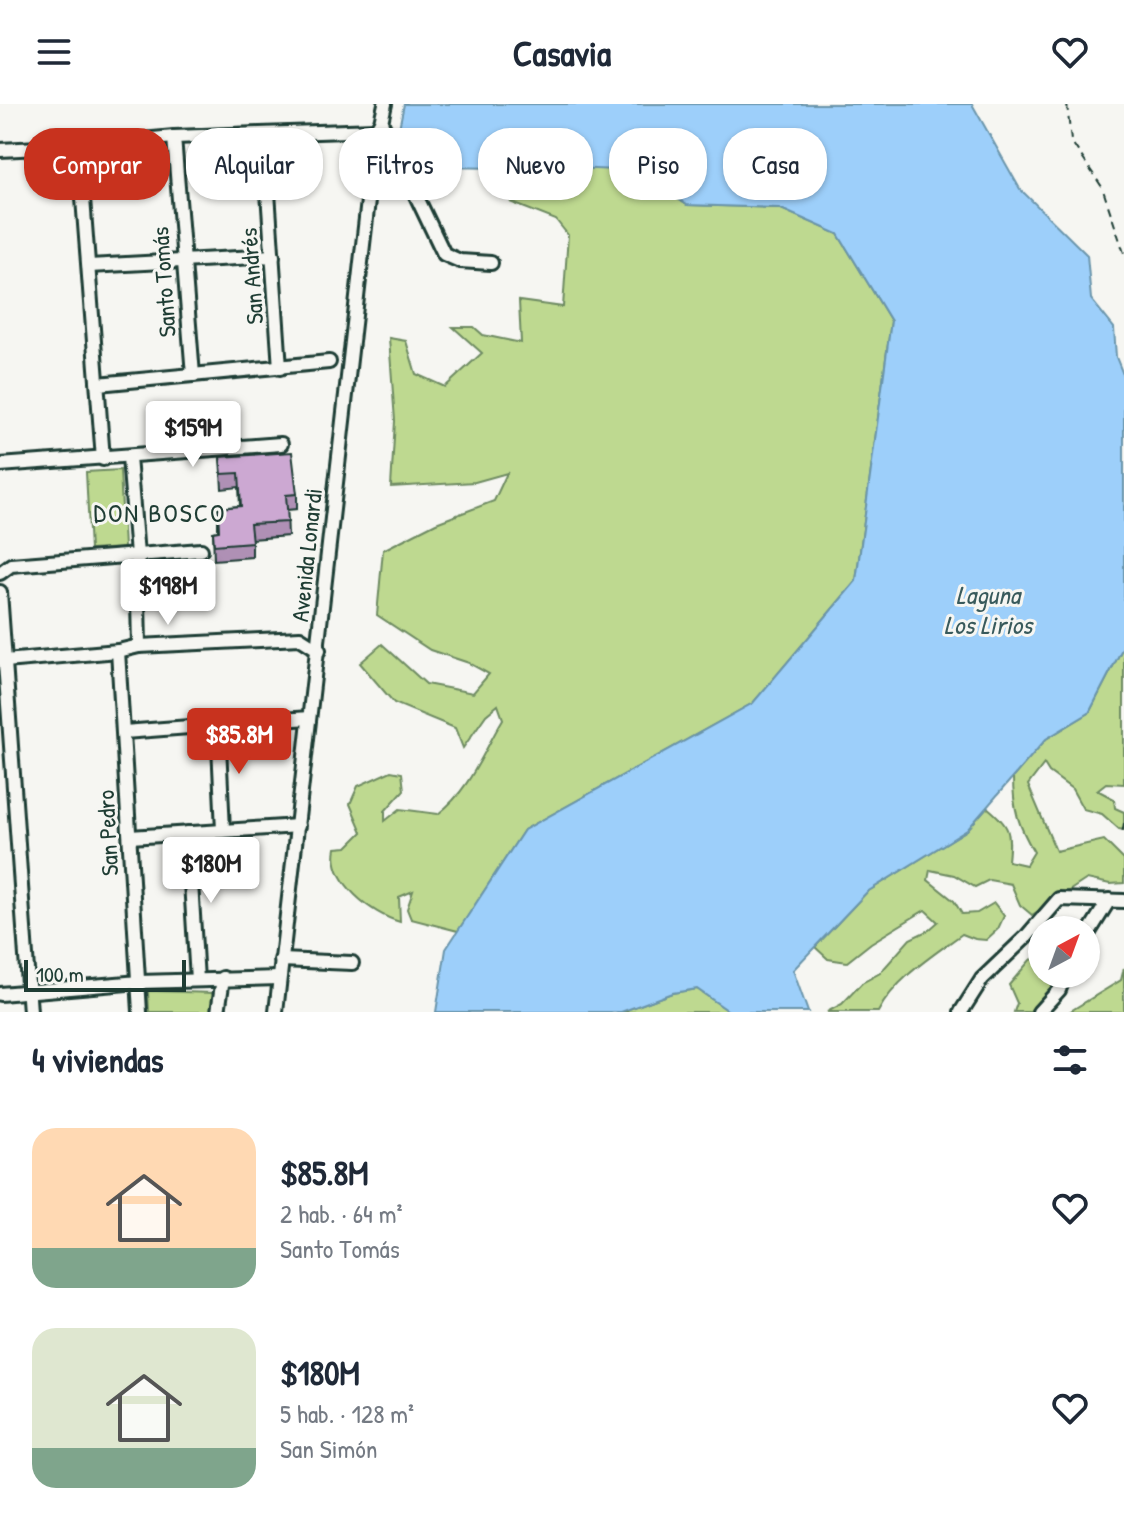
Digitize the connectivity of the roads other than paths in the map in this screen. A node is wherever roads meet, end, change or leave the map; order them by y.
1 (385, 104) edge
2 (379, 126) junction
3 (323, 130) edge
4 (170, 137) edge
5 (174, 137) junction
6 (186, 137) edge
7 (24, 149) edge
8 (0, 150) edge
9 (84, 200) edge
10 (269, 200) edge
11 (273, 256) junction
12 (185, 260) junction
13 (491, 263) dead end
14 (89, 266) junction
15 (329, 362) dead end
16 (280, 368) junction
17 (193, 375) junction
18 (98, 384) junction
19 (281, 444) dead end
20 (129, 457) junction
21 (103, 459) junction
22 (0, 465) edge
23 (201, 550) dead end
24 (137, 555) junction
25 (0, 573) edge
26 (0, 592) edge
27 (139, 646) junction
28 (319, 650) junction
29 (118, 651) junction
30 (3, 660) edge
31 (309, 718) junction
32 (5, 722) edge
33 (218, 724) junction
34 (124, 732) junction
35 (15, 796) junction
36 (0, 797) edge
37 (298, 826) junction
38 (223, 830) junction
39 (188, 833) junction
40 (130, 837) junction
41 (1109, 900) junction
42 (1124, 901) edge
43 (1099, 916) edge
44 (281, 960) junction
45 (352, 963) dead end
46 (223, 978) junction
47 (279, 978) junction
48 (197, 980) junction
49 (139, 982) junction
50 (1060, 988) edge
51 (28, 992) junction
52 (0, 994) edge
53 (30, 1012) edge
54 (140, 1012) edge
55 (218, 1012) edge
56 (276, 1012) edge
57 (961, 1012) edge
58 (1039, 1012) edge

1 - 2 street, Avenida Lonardi
2 - 3 street
2 - 13 street
2 - 28 street, Avenida Lonardi
4 - 5 street
5 - 6 street
5 - 12 street, Santo Tomás
7 - 8 street
9 - 14 street
10 - 11 street, San Andrés
11 - 12 street
11 - 16 street, San Andrés
12 - 14 street
12 - 17 street, Santo Tomás
14 - 18 street
15 - 16 street
16 - 17 street
17 - 18 street
18 - 21 street
19 - 20 street
20 - 21 street
20 - 24 street
21 - 22 street
23 - 24 street
24 - 25 street
24 - 27 street
26 - 30 street
27 - 28 street
27 - 29 street
28 - 31 street, Avenida Lonardi
29 - 30 street
29 - 34 street, San Pedro
30 - 32 street
31 - 33 street
31 - 37 street, Avenida Lonardi
32 - 35 street
33 - 34 street
33 - 38 street
34 - 40 street, San Pedro
35 - 36 street
35 - 51 street
37 - 38 street
37 - 44 street, Avenida Lonardi
38 - 39 street
39 - 40 street
39 - 48 street
40 - 49 street, San Pedro
41 - 42 street
41 - 43 street
41 - 57 street
44 - 45 street
44 - 47 street, Avenida Lonardi
46 - 47 street
46 - 48 street
46 - 55 street
47 - 56 street, Avenida Lonardi
48 - 49 street
49 - 51 street
49 - 54 street, San Pedro
50 - 58 street
51 - 52 street
51 - 53 street

